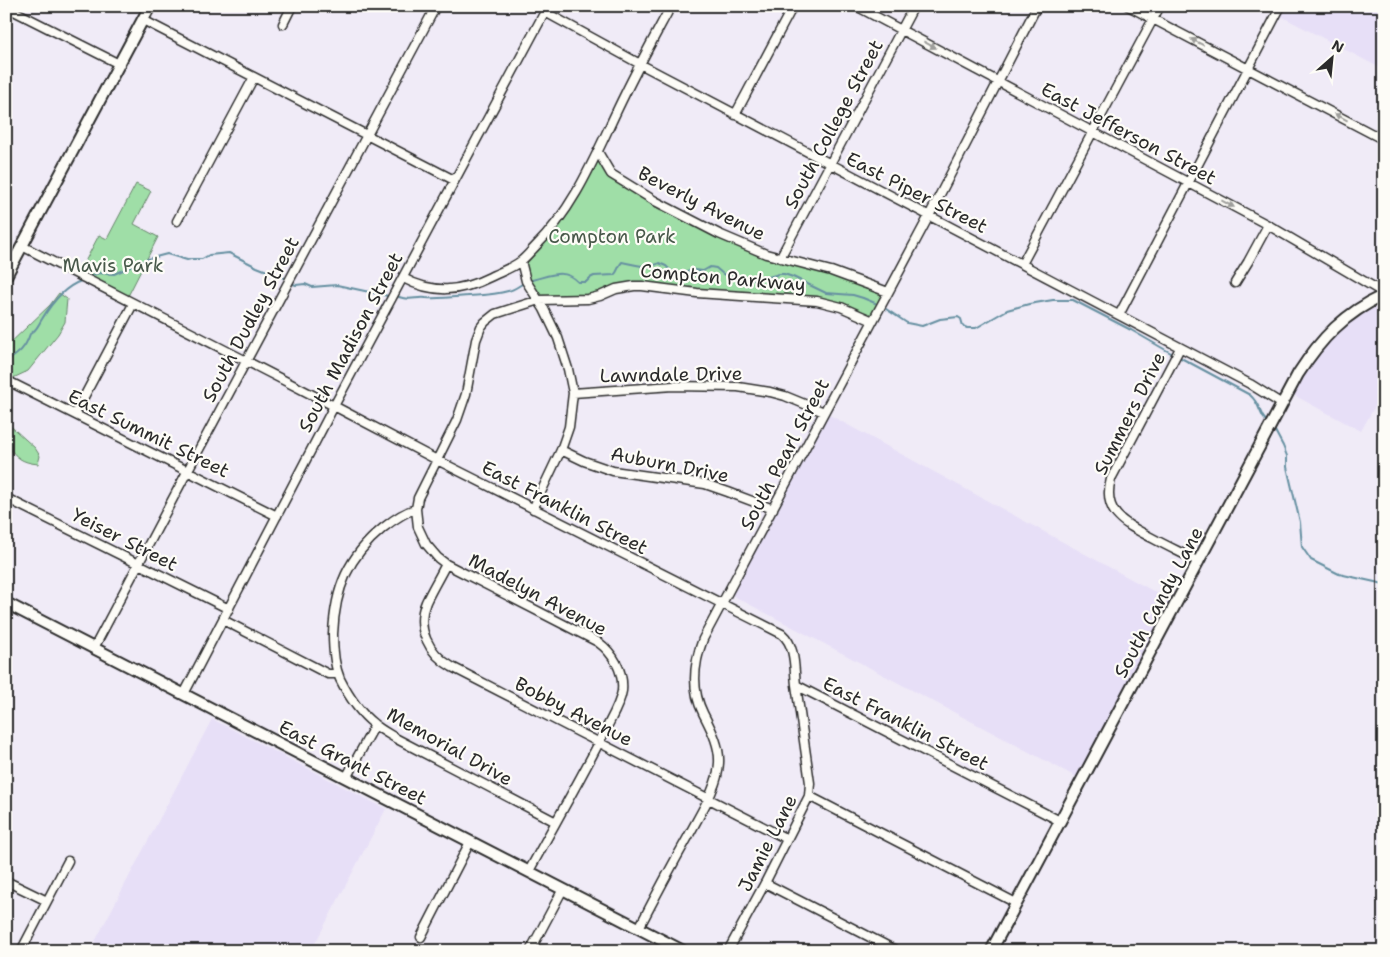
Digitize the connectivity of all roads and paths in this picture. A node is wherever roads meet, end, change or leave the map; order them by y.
1 (150, 6) edge
2 (292, 6) edge
3 (436, 6) edge
4 (671, 6) edge
5 (793, 6) edge
6 (856, 6) edge
7 (914, 6) edge
8 (1037, 6) edge
9 (1128, 6) edge
10 (1160, 6) edge
11 (1281, 6) edge
12 (6, 7) edge
13 (544, 8) edge
14 (1153, 19) junction
15 (143, 20) junction
16 (283, 24) dead end
17 (901, 30) junction
18 (119, 64) junction
19 (640, 64) junction
20 (1249, 69) junction
21 (254, 77) junction
22 (998, 82) junction
23 (735, 115) junction
24 (1092, 133) junction
25 (367, 135) junction
26 (1384, 140) edge
27 (598, 152) junction
28 (830, 165) junction
29 (454, 180) junction
30 (1189, 184) junction
31 (929, 216) junction
32 (177, 222) dead end
33 (1268, 225) junction
34 (22, 246) junction
35 (780, 258) junction
36 (521, 261) junction
37 (1022, 264) junction
38 (6, 276) edge
39 (403, 278) junction
40 (1235, 283) dead end
41 (888, 292) junction
42 (1384, 294) edge
43 (539, 300) junction
44 (133, 304) junction
45 (1119, 315) junction
46 (873, 321) junction
47 (1180, 348) junction
48 (246, 361) junction
49 (6, 380) edge
50 (573, 393) junction
51 (1282, 404) junction
52 (334, 406) junction
53 (824, 412) junction
54 (75, 414) junction
55 (561, 450) junction
56 (437, 460) junction
57 (188, 470) junction
58 (6, 498) edge
59 (416, 509) junction
60 (533, 509) junction
61 (773, 509) junction
62 (277, 516) junction
63 (1199, 562) junction
64 (138, 564) junction
65 (446, 564) junction
66 (6, 603) edge
67 (722, 605) junction
68 (229, 609) junction
69 (223, 620) junction
70 (94, 648) junction
71 (338, 674) junction
72 (796, 685) junction
73 (184, 694) junction
74 (375, 725) junction
75 (599, 742) junction
76 (346, 778) junction
77 (809, 796) junction
78 (708, 798) junction
79 (1060, 821) junction
80 (556, 822) junction
81 (787, 839) junction
82 (470, 842) junction
83 (68, 861) dead end
84 (529, 871) junction
85 (6, 881) edge
86 (765, 883) junction
87 (563, 889) junction
88 (47, 902) junction
89 (1016, 903) junction
90 (639, 928) junction
91 (421, 937) dead end
92 (21, 951) edge
93 (530, 951) edge
94 (684, 951) edge
95 (728, 951) edge
96 (897, 951) edge
97 (991, 951) edge

1 - 15 main road
2 - 16 street
3 - 25 street, South Dudley Street
4 - 19 street
5 - 23 street
6 - 17 street, East Jefferson Street
7 - 17 street, South College Street
8 - 22 street, South Pearl Street
9 - 14 street
10 - 14 street
11 - 20 street
12 - 18 street
13 - 19 street, East Piper Street
13 - 29 street, South Madison Street
20 -> 14 street
14 - 24 street
15 - 18 main road
15 - 21 street
17 -> 22 street, East Jefferson Street
17 - 28 street, South College Street
18 - 34 main road
19 - 23 street, East Piper Street
19 - 27 street
26 -> 20 street
20 - 30 street
21 - 25 street
21 - 32 street
22 - 24 street, East Jefferson Street
22 - 31 street, South Pearl Street
23 - 28 street, East Piper Street
24 - 30 street, East Jefferson Street
24 - 37 street
25 - 29 street
25 - 48 street, South Dudley Street
27 - 35 street, Beverly Avenue
27 - 36 street
28 - 31 street, East Piper Street
28 - 35 street, South College Street
29 - 39 street, South Madison Street
30 -> 33 street, East Jefferson Street
30 - 45 street
31 - 37 street, East Piper Street
31 - 41 street, South Pearl Street
33 - 40 street
33 - 42 street, East Jefferson Street
34 - 38 main road
34 - 44 street, East Franklin Street
35 - 41 street, Beverly Avenue
36 - 39 street
36 - 43 street
37 - 45 street, East Piper Street
39 - 52 street, South Madison Street
41 - 46 street, South Pearl Street
42 - 51 main road, South Candy Lane
43 - 46 street, Compton Parkway
43 - 50 street
43 - 56 street
44 - 48 street, East Franklin Street
44 - 54 street
45 - 47 street, East Piper Street
46 - 53 street, South Pearl Street
47 - 51 street, East Piper Street
47 - 63 street, Summers Drive
48 - 52 street, East Franklin Street
48 - 57 street, South Dudley Street
49 - 54 street, East Summit Street
50 - 53 street, Lawndale Drive
50 - 55 street
51 - 63 main road, South Candy Lane
52 - 56 street, East Franklin Street
52 - 62 street, South Madison Street
53 - 61 street, South Pearl Street
54 - 57 street, East Summit Street
55 - 60 street
55 - 61 street, Auburn Drive
56 - 59 street
56 - 60 street, East Franklin Street
57 - 62 street, East Summit Street
57 - 64 street, South Dudley Street
58 - 64 street, Yeiser Street
59 - 65 street, Madelyn Avenue
59 - 71 street, Memorial Drive
60 - 67 street, East Franklin Street
61 - 67 street, South Pearl Street
62 - 68 street, South Madison Street
63 - 79 main road, South Candy Lane
64 - 68 street, Yeiser Street
64 - 70 street, South Dudley Street
65 - 75 street, Madelyn Avenue
65 - 75 street, Bobby Avenue
66 - 70 main road, East Grant Street
67 - 72 street, East Franklin Street
67 - 78 street, South Pearl Street
68 - 69 street, South Madison Street
69 - 71 street
69 - 73 street, South Madison Street
70 - 73 main road, East Grant Street
71 - 74 street, Memorial Drive
72 - 77 street, Jamie Lane
72 - 79 street, East Franklin Street
73 - 76 main road, East Grant Street
74 - 76 street
74 - 80 street, Memorial Drive
75 - 78 street, Bobby Avenue
75 - 80 street, Madelyn Avenue
76 - 82 main road, East Grant Street
77 - 81 street, Jamie Lane
77 - 89 street
78 - 81 street, Bobby Avenue
78 - 90 street, South Pearl Street
79 - 89 main road, South Candy Lane
80 - 84 street, Madelyn Avenue
81 - 86 street, Jamie Lane
82 - 84 main road, East Grant Street
82 - 91 street
83 - 88 street
84 - 87 main road, East Grant Street
85 - 88 street
86 - 95 street, Jamie Lane
86 - 96 street
87 - 90 main road, East Grant Street
87 - 93 street
88 - 92 street
89 - 97 main road, South Candy Lane
90 - 94 main road, East Grant Street

